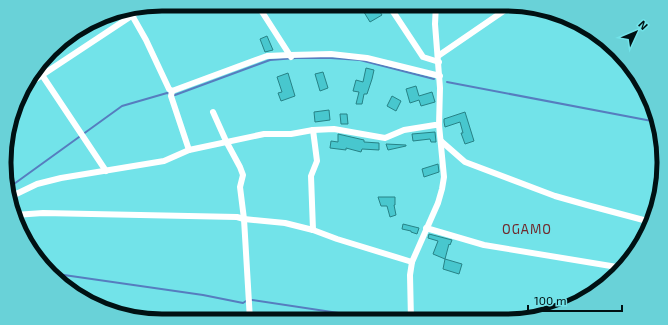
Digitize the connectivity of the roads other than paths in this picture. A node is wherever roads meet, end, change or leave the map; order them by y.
1 (261, 11) edge
2 (393, 11) edge
3 (436, 11) edge
4 (504, 11) edge
5 (132, 14) edge
6 (126, 15) edge
7 (290, 56) junction
8 (438, 59) junction
9 (42, 75) junction
10 (440, 76) junction
11 (37, 79) edge
12 (172, 93) junction
13 (213, 112) dead end
14 (439, 125) junction
15 (314, 130) junction
16 (226, 141) junction
17 (441, 141) junction
18 (189, 150) junction
19 (106, 171) junction
20 (15, 196) edge
21 (21, 215) edge
22 (244, 219) junction
23 (645, 221) edge
24 (426, 228) junction
25 (314, 230) junction
26 (412, 262) junction
27 (615, 267) edge
28 (250, 314) edge
29 (411, 314) edge

1 - 7 street
2 - 8 street
3 - 8 street
4 - 8 street
5 - 12 street
6 - 9 street
7 - 10 street
7 - 12 street
8 - 10 street
9 - 11 street
9 - 19 street
10 - 14 street
12 - 18 street
13 - 16 street
14 - 15 street
14 - 17 street
15 - 16 street
15 - 25 street
16 - 18 street
16 - 22 street
17 - 23 street
17 - 24 street
18 - 19 street
19 - 20 street
21 - 22 street
22 - 25 street
22 - 28 street
24 - 26 street
24 - 27 street
25 - 26 street
26 - 29 street

